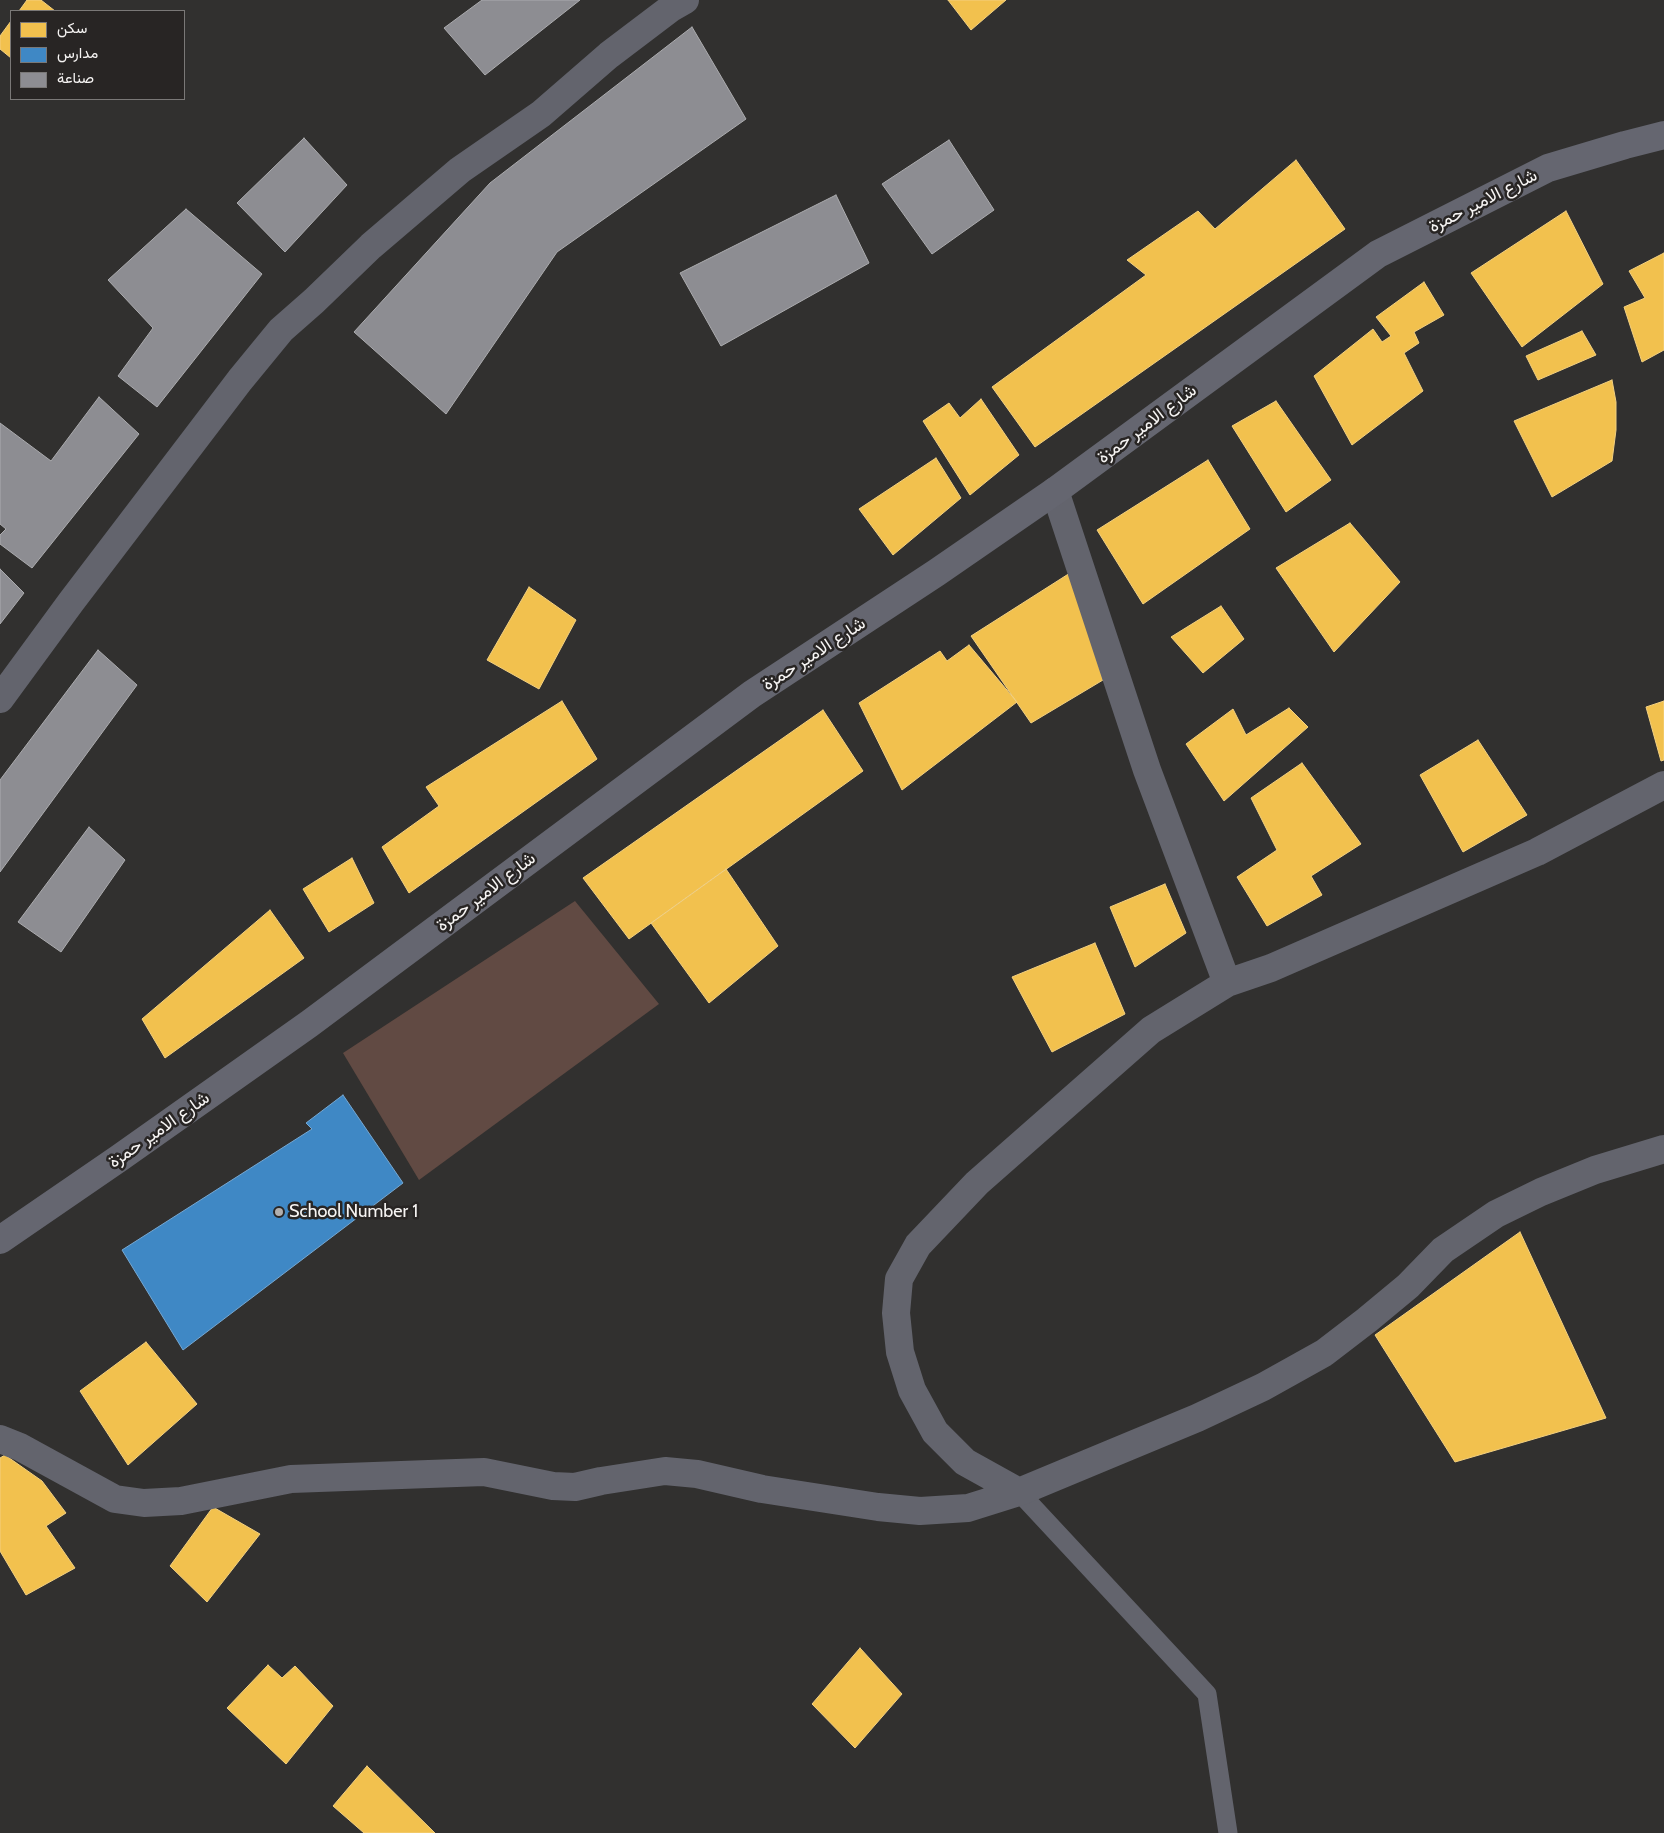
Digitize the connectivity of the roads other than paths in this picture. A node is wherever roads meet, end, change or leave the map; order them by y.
1 (685, 0) edge
2 (1664, 135) edge
3 (1055, 491) junction
4 (0, 699) edge
5 (1664, 785) edge
6 (1227, 983) junction
7 (1664, 1149) edge
8 (0, 1240) edge
9 (0, 1439) edge
10 (1019, 1492) junction
11 (1228, 1833) edge

1 - 4 street
2 - 3 main road, شارع الامير حمزة
3 - 6 street
3 - 8 main road, شارع الامير حمزة
5 - 6 street
6 - 10 street
7 - 10 street
9 - 10 street
10 - 11 lane

